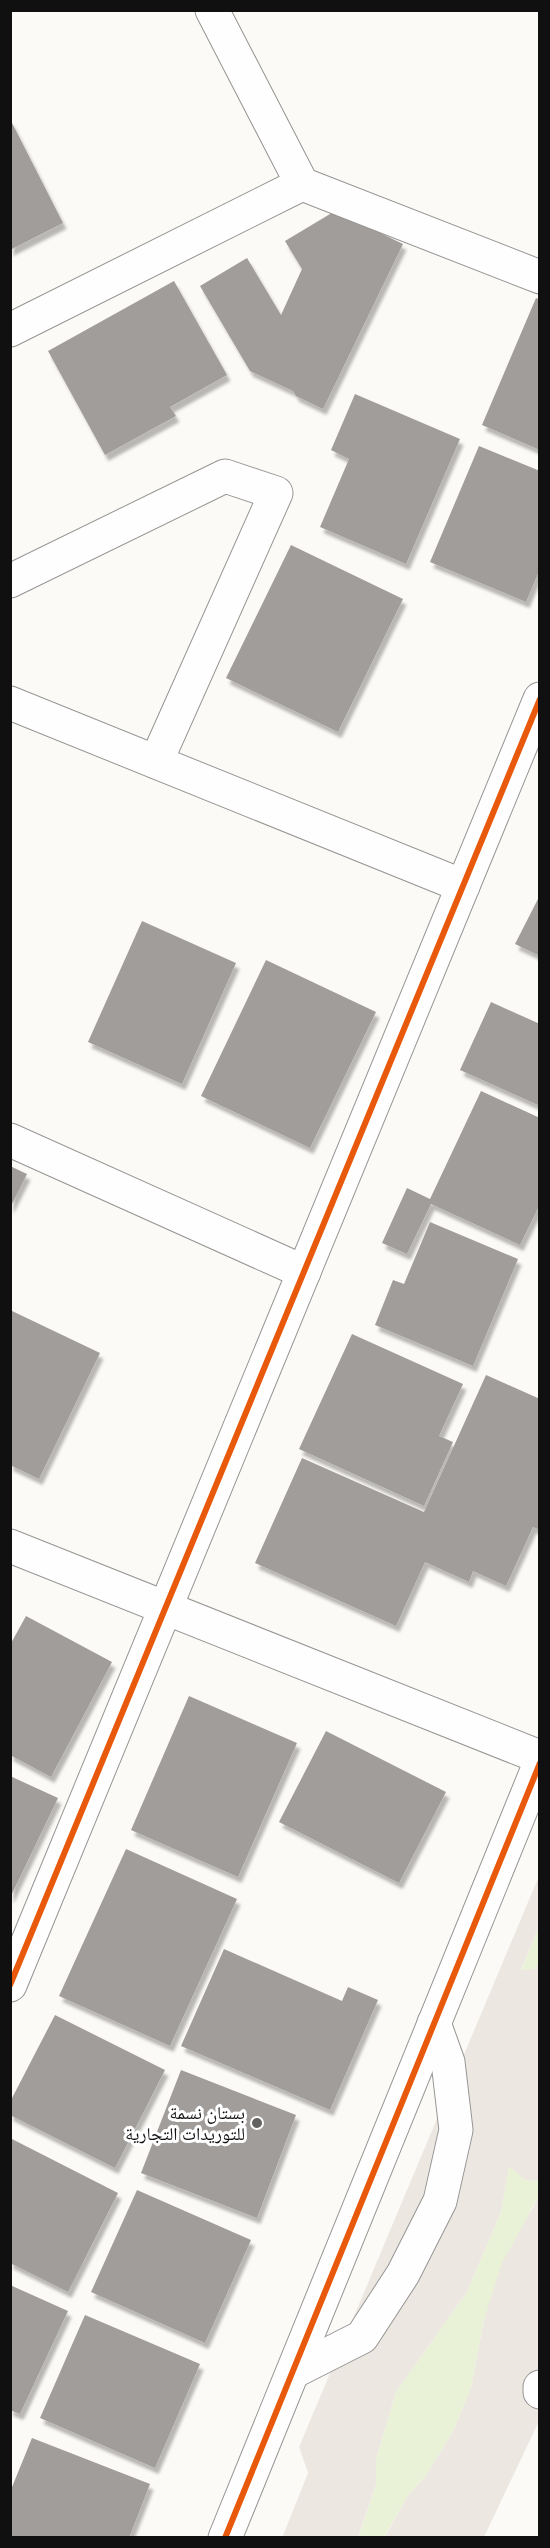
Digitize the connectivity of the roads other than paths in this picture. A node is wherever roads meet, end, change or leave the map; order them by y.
1 (212, 10) edge
2 (302, 184) junction
3 (540, 277) edge
4 (10, 330) edge
5 (10, 581) edge
6 (540, 699) edge
7 (10, 704) edge
8 (156, 762) junction
9 (463, 886) junction
10 (10, 1140) edge
11 (304, 1272) junction
12 (10, 1546) edge
13 (166, 1608) junction
14 (540, 1757) edge
15 (540, 1763) edge
16 (10, 1985) edge
17 (434, 2023) junction
18 (292, 2372) junction
19 (540, 2387) edge
20 (540, 2392) edge
21 (225, 2538) edge

1 - 2 street
2 - 3 street
2 - 4 street
5 - 8 street
6 - 9 street
7 - 8 street
8 - 9 street
9 - 11 street
10 - 11 street
11 - 13 street
12 - 13 street
13 - 14 street
13 - 16 street
15 - 17 street
17 - 18 street
17 - 18 street
18 - 21 street
19 - 20 street

